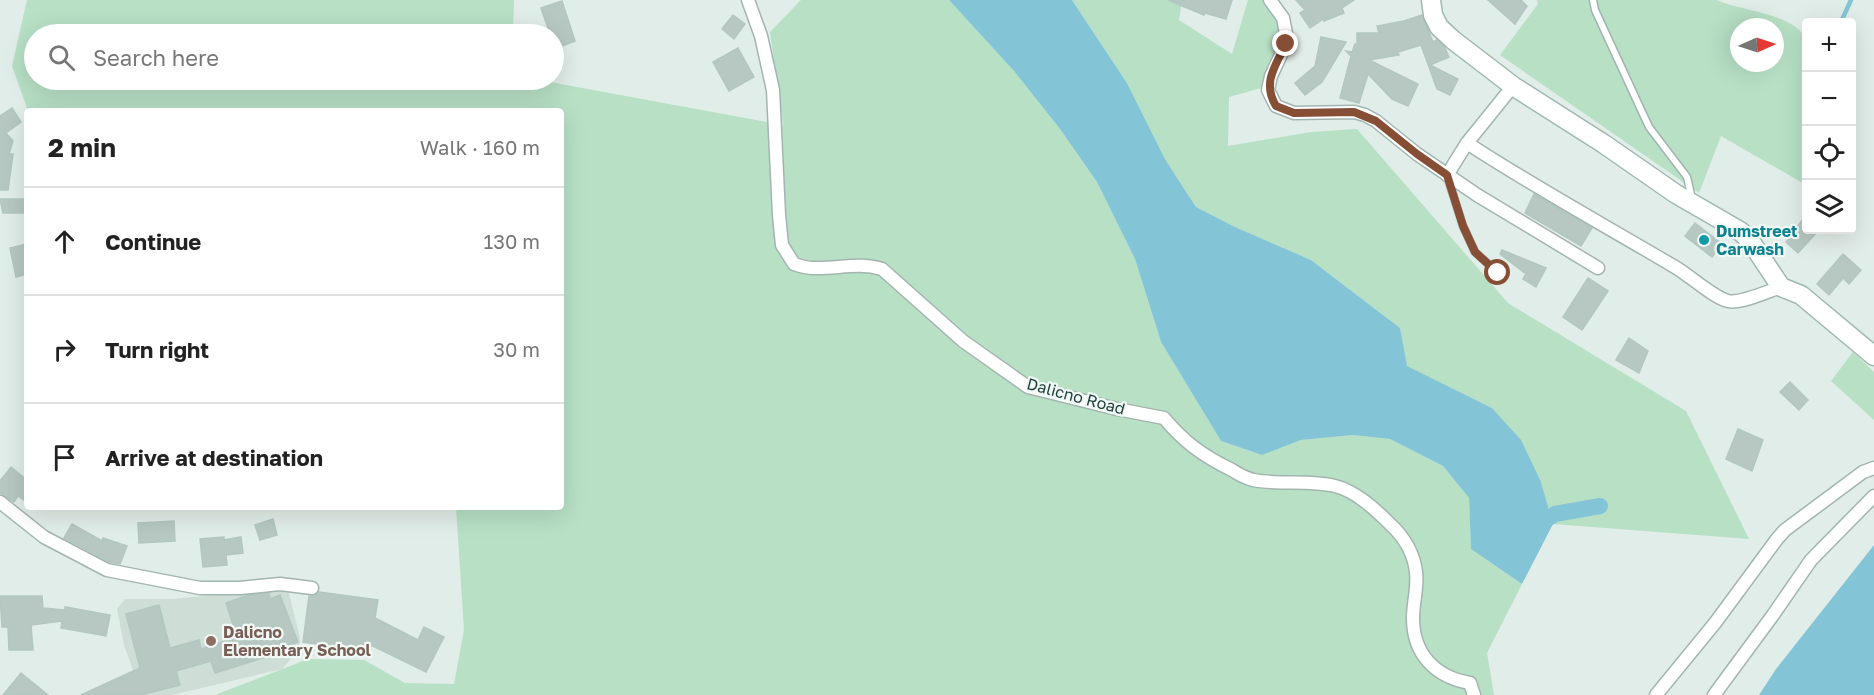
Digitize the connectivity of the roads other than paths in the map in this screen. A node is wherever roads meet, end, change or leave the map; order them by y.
1 (748, 0) edge
2 (1270, 0) edge
3 (1431, 0) edge
4 (1593, 0) edge
5 (1513, 86) junction
6 (1467, 143) junction
7 (1447, 175) junction
8 (1693, 204) junction
9 (1598, 268) dead end
10 (1498, 273) dead end
11 (1781, 287) junction
12 (1874, 357) edge
13 (1874, 468) edge
14 (1874, 496) edge
15 (0, 502) edge
16 (312, 588) dead end
17 (1474, 695) edge
18 (1656, 695) edge
19 (1714, 695) edge

1 - 17 street, Dalicno Road
2 - 7 street
3 - 5 main road
4 - 8 lane
5 - 6 street
5 - 8 main road
6 - 7 street
6 - 11 street
7 - 9 street
7 - 10 lane
8 - 11 main road
11 - 12 main road
13 - 18 street
14 - 19 street
15 - 16 street

